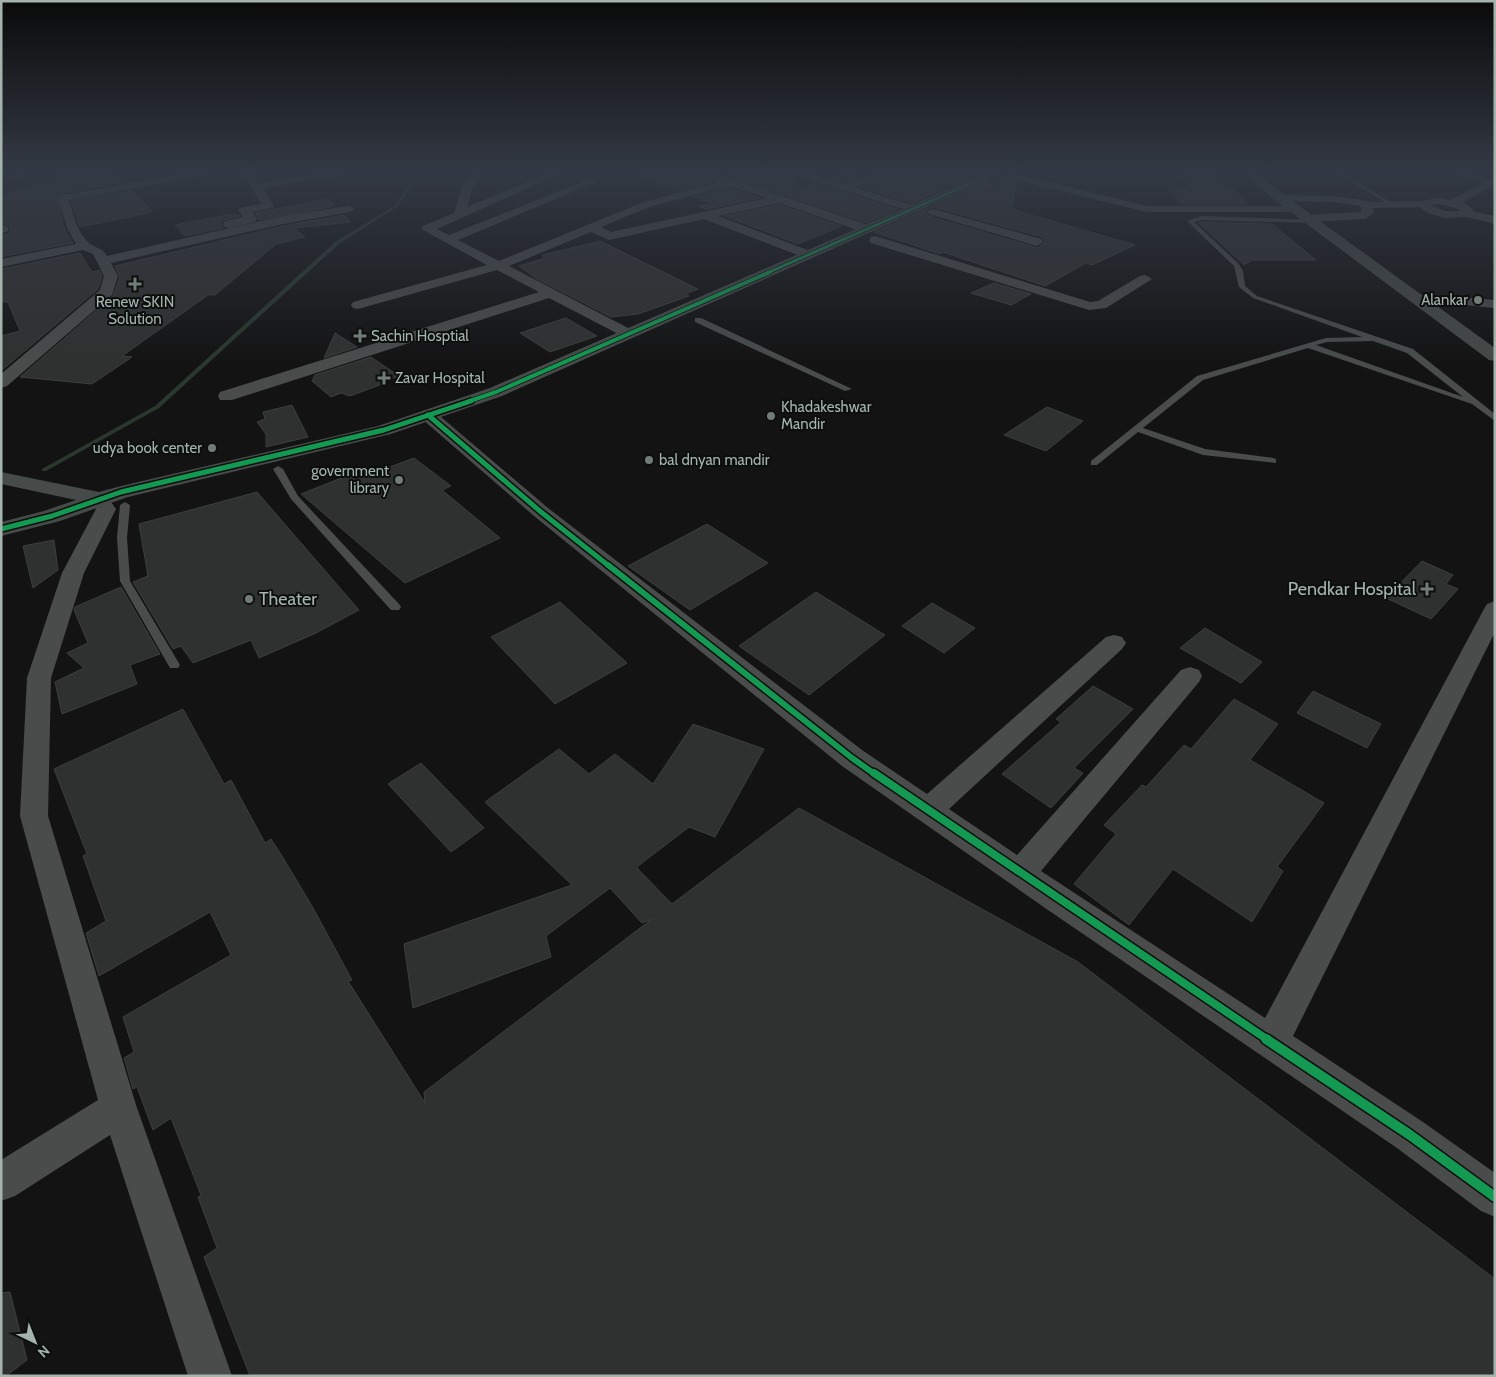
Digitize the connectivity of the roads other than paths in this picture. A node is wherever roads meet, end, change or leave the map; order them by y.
1 (72, 235) edge
2 (176, 235) edge
3 (196, 235) edge
4 (439, 235) edge
5 (460, 235) edge
6 (571, 235) edge
7 (758, 235) edge
8 (868, 235) edge
9 (869, 235) edge
10 (876, 235) edge
11 (1014, 235) edge
12 (1204, 235) edge
13 (1332, 235) edge
14 (448, 240) junction
15 (1037, 242) dead end
16 (94, 253) junction
17 (808, 255) junction
18 (1, 263) edge
19 (498, 266) junction
20 (1145, 279) dead end
21 (551, 293) junction
22 (1445, 297) joint
23 (1495, 304) edge
24 (358, 305) dead end
25 (1472, 316) dead end
26 (698, 320) junction
27 (1321, 320) junction
28 (629, 334) junction
29 (1380, 339) junction
30 (1326, 340) junction
31 (1308, 345) junction
32 (1495, 356) edge
33 (1, 383) edge
34 (848, 389) dead end
35 (226, 396) dead end
36 (1479, 406) junction
37 (1495, 418) edge
38 (435, 421) junction
39 (1136, 428) junction
40 (1274, 461) dead end
41 (1094, 463) dead end
42 (278, 469) junction
43 (1, 478) edge
44 (110, 505) junction
45 (1, 529) edge
46 (395, 607) dead end
47 (1494, 614) edge
48 (1114, 643) dead end
49 (174, 665) dead end
50 (1190, 676) dead end
51 (929, 810) junction
52 (1020, 874) junction
53 (1271, 1042) junction
54 (119, 1108) junction
55 (1, 1182) edge
56 (1495, 1197) edge
57 (210, 1376) edge

1 - 16 street
2 - 16 street
3 - 16 street
4 - 14 street
5 - 14 street
6 - 19 street
7 - 17 street
8 - 17 street
9 - 26 street
10 - 20 street
11 - 15 street
12 - 27 lane
13 - 32 main road
14 - 19 street
16 - 18 street
16 - 33 street
17 - 28 street
19 - 21 street
19 - 24 street
21 - 28 street
21 - 35 street
22 - 23 street
22 - 25 main road
26 - 34 lane
26 - 38 street
27 - 29 lane
27 - 30 lane
28 - 38 street
29 - 30 lane
29 - 36 lane
30 - 31 lane
31 - 36 lane
31 - 39 lane
36 - 37 lane
38 - 42 street
38 - 44 street
38 - 51 street
39 - 40 lane
39 - 41 lane
42 - 44 street
42 - 46 lane
43 - 44 street
44 - 45 street
44 - 49 lane
44 - 54 street
47 - 53 street
48 - 51 street
50 - 52 street
51 - 52 street
52 - 53 street
53 - 56 street
54 - 55 street
54 - 57 street

